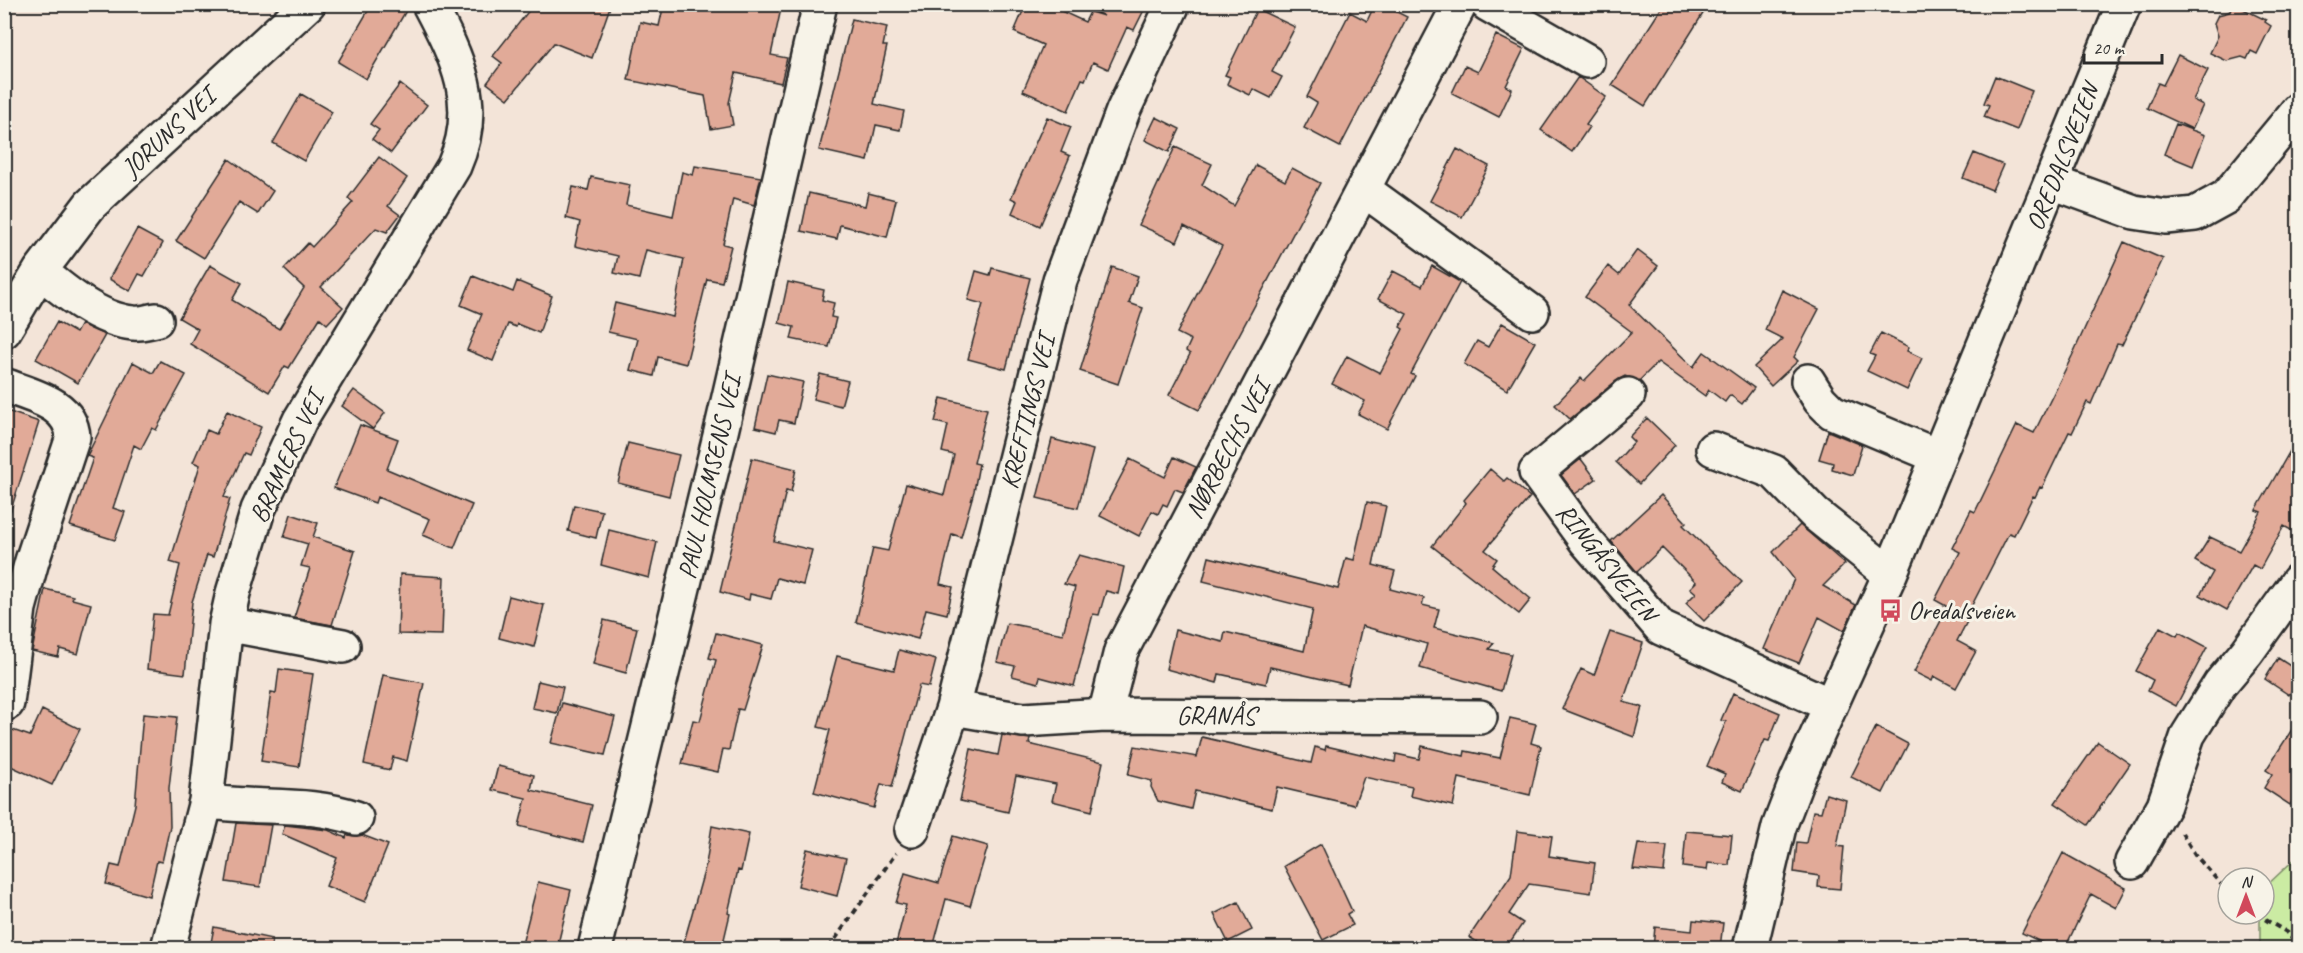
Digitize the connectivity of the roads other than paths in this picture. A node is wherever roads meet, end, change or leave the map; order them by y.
1 (309, 4) edge
2 (429, 4) edge
3 (820, 4) edge
4 (1173, 4) edge
5 (1460, 4) edge
6 (1487, 4) edge
7 (2124, 4) edge
8 (1587, 61) dead end
9 (2298, 110) edge
10 (2052, 182) junction
11 (1363, 189) junction
12 (40, 271) junction
13 (1532, 312) dead end
14 (156, 320) dead end
15 (4, 331) edge
16 (1808, 381) dead end
17 (4, 385) edge
18 (1628, 394) dead end
19 (1713, 449) dead end
20 (1937, 456) junction
21 (1890, 574) junction
22 (2298, 581) edge
23 (226, 624) junction
24 (343, 646) dead end
25 (7, 704) dead end
26 (1830, 705) junction
27 (953, 708) junction
28 (1105, 715) junction
29 (1480, 717) dead end
30 (206, 801) junction
31 (356, 818) dead end
32 (912, 830) road end
33 (2132, 862) dead end
34 (168, 948) edge
35 (595, 948) edge
36 (1750, 948) edge

1 - 12 street, JORUNS VEI
2 - 23 street, BRAMERS VEI
3 - 35 street, PAUL HOLMSENS VEI
4 - 27 street, KREFTINGS VEI
5 - 11 street, NØRBECHS VEI
6 - 8 street
7 - 10 street, OREDALSVEIEN
9 - 10 street
10 - 20 street, OREDALSVEIEN
11 - 13 street
11 - 28 street, NØRBECHS VEI
12 - 14 street
12 - 15 street, JORUNS VEI
16 - 20 street
17 - 25 street
18 - 26 street, RINGÅSVEIEN
19 - 21 street
20 - 21 street, OREDALSVEIEN
21 - 26 street, OREDALSVEIEN
22 - 33 street
23 - 24 street
23 - 30 street, BRAMERS VEI
26 - 36 street, OREDALSVEIEN
27 - 28 street, GRANÅS
27 - 32 street, KREFTINGS VEI
28 - 29 street, GRANÅS
30 - 31 street
30 - 34 street, BRAMERS VEI

